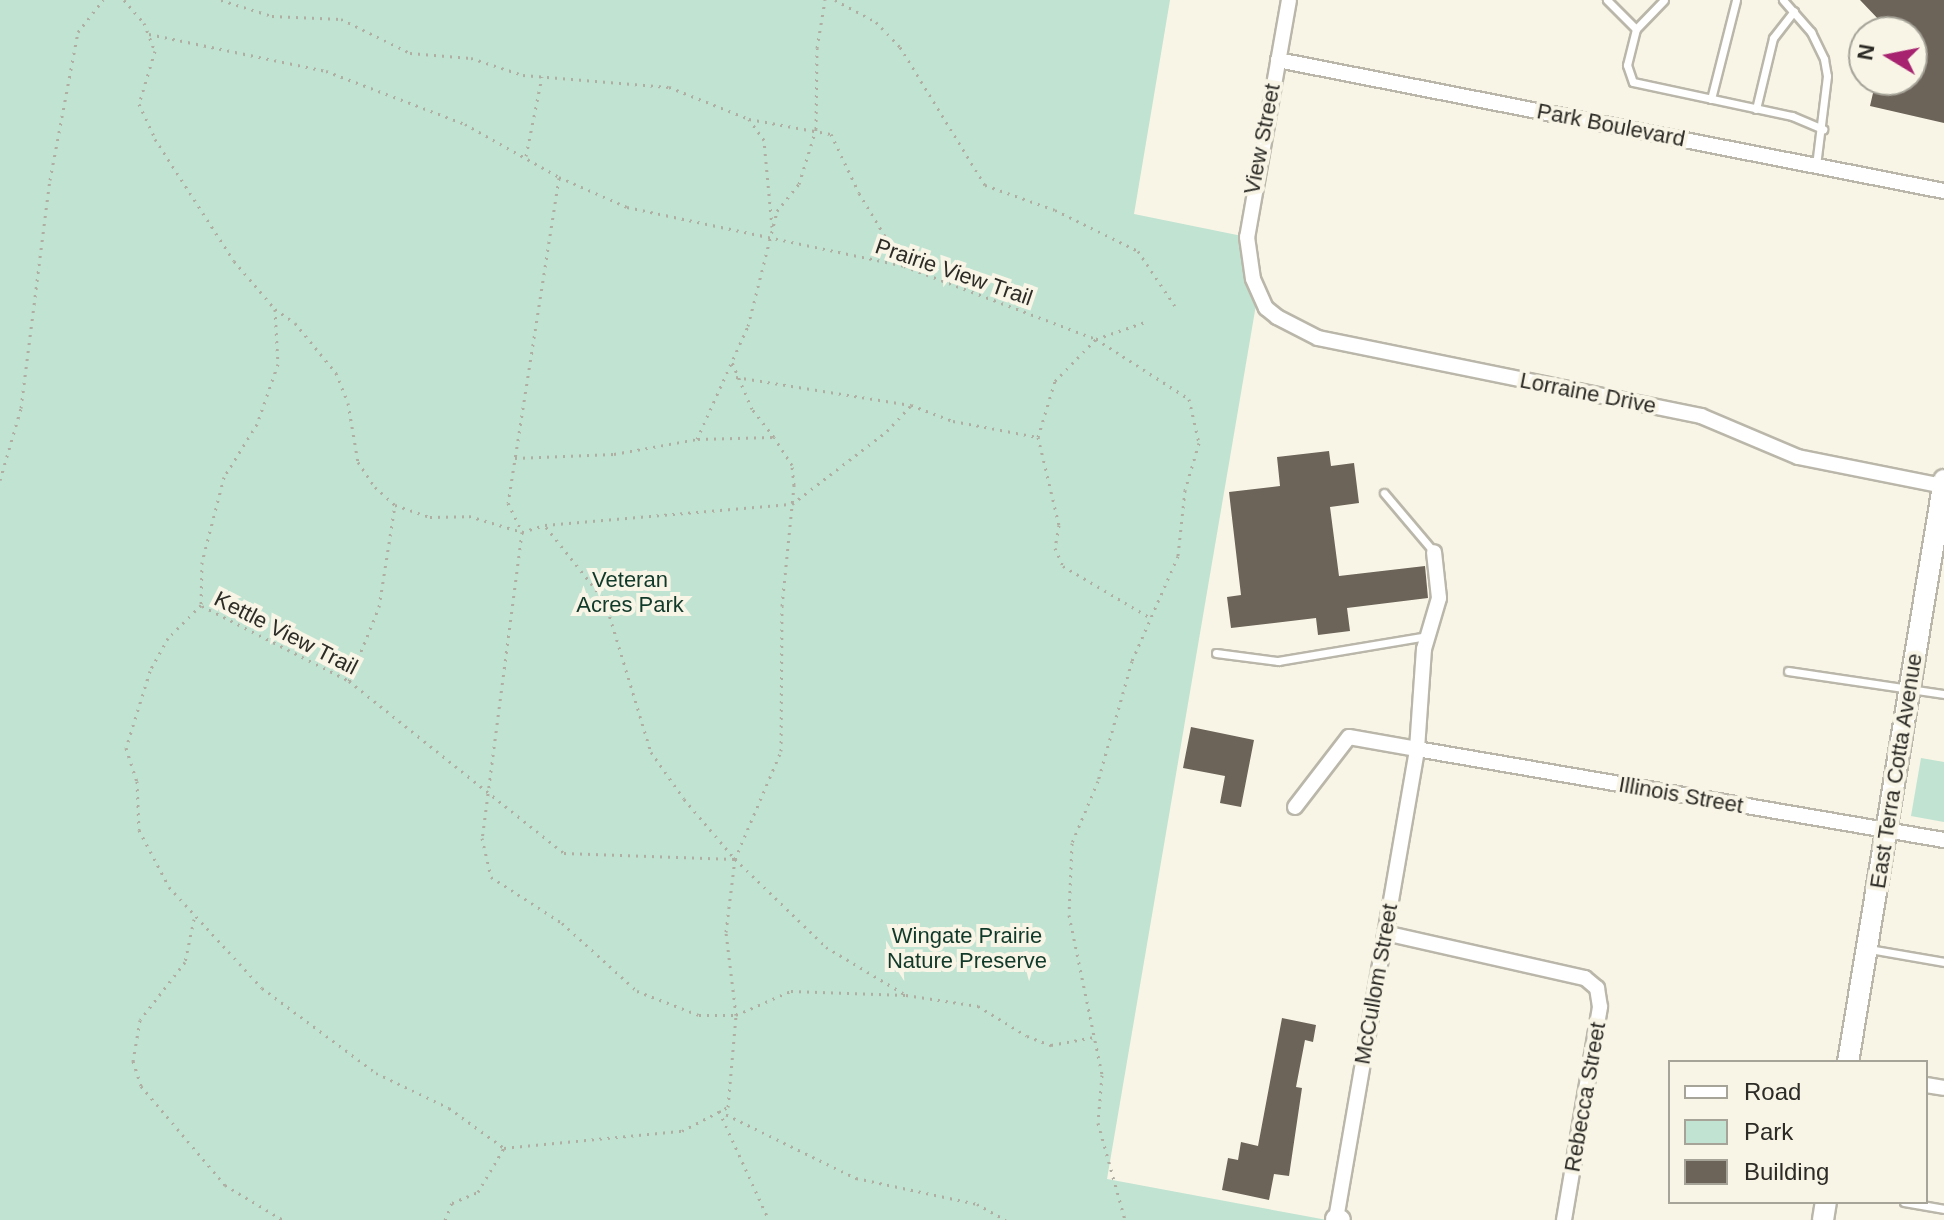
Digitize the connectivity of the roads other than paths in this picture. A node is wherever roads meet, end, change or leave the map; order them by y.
1 (1289, 0) edge
2 (1607, 0) edge
3 (1664, 0) edge
4 (1736, 0) edge
5 (1783, 0) edge
6 (1794, 11) junction
7 (1636, 29) junction
8 (1278, 60) junction
9 (1711, 99) junction
10 (1756, 109) junction
11 (1823, 129) junction
12 (1816, 166) junction
13 (1944, 191) edge
14 (1253, 279) joint
15 (1944, 480) edge
16 (1943, 486) edge
17 (1384, 493) dead end
18 (1939, 546) edge
19 (1434, 552) joint
20 (1428, 636) junction
21 (1216, 653) dead end
22 (1788, 671) dead end
23 (1909, 692) junction
24 (1944, 694) edge
25 (1417, 749) junction
26 (1295, 807) dead end
27 (1886, 830) junction
28 (1944, 840) edge
29 (1385, 933) junction
30 (1867, 949) junction
31 (1944, 962) edge
32 (1848, 1060) edge
33 (1915, 1204) edge
34 (1944, 1209) edge
35 (1338, 1220) edge
36 (1564, 1220) edge

1 - 8 street, View Street
2 - 7 lane
3 - 7 lane
4 - 9 lane
5 - 6 lane
6 - 10 lane
6 - 11 lane
7 - 9 lane
8 - 12 street, Park Boulevard
8 - 14 street, View Street
9 - 10 lane
10 - 11 lane
11 - 12 lane
12 - 13 street, Park Boulevard
14 - 16 street, Lorraine Drive
15 - 16 main road, East Terra Cotta Avenue
16 - 18 main road, East Terra Cotta Avenue
17 - 19 lane
18 - 23 main road, East Terra Cotta Avenue
19 - 20 street, McCullom Street
20 - 21 lane
20 - 25 street, McCullom Street
22 - 23 lane
23 - 24 lane
23 - 27 main road, East Terra Cotta Avenue
25 - 26 street, Illinois Street
25 - 27 street, Illinois Street
25 - 29 street, McCullom Street
27 - 28 street, Illinois Street
27 - 30 main road, East Terra Cotta Avenue
29 - 35 street, McCullom Street
29 - 36 street, Rebecca Street
30 - 31 lane
30 - 32 main road, East Terra Cotta Avenue
33 - 34 lane

